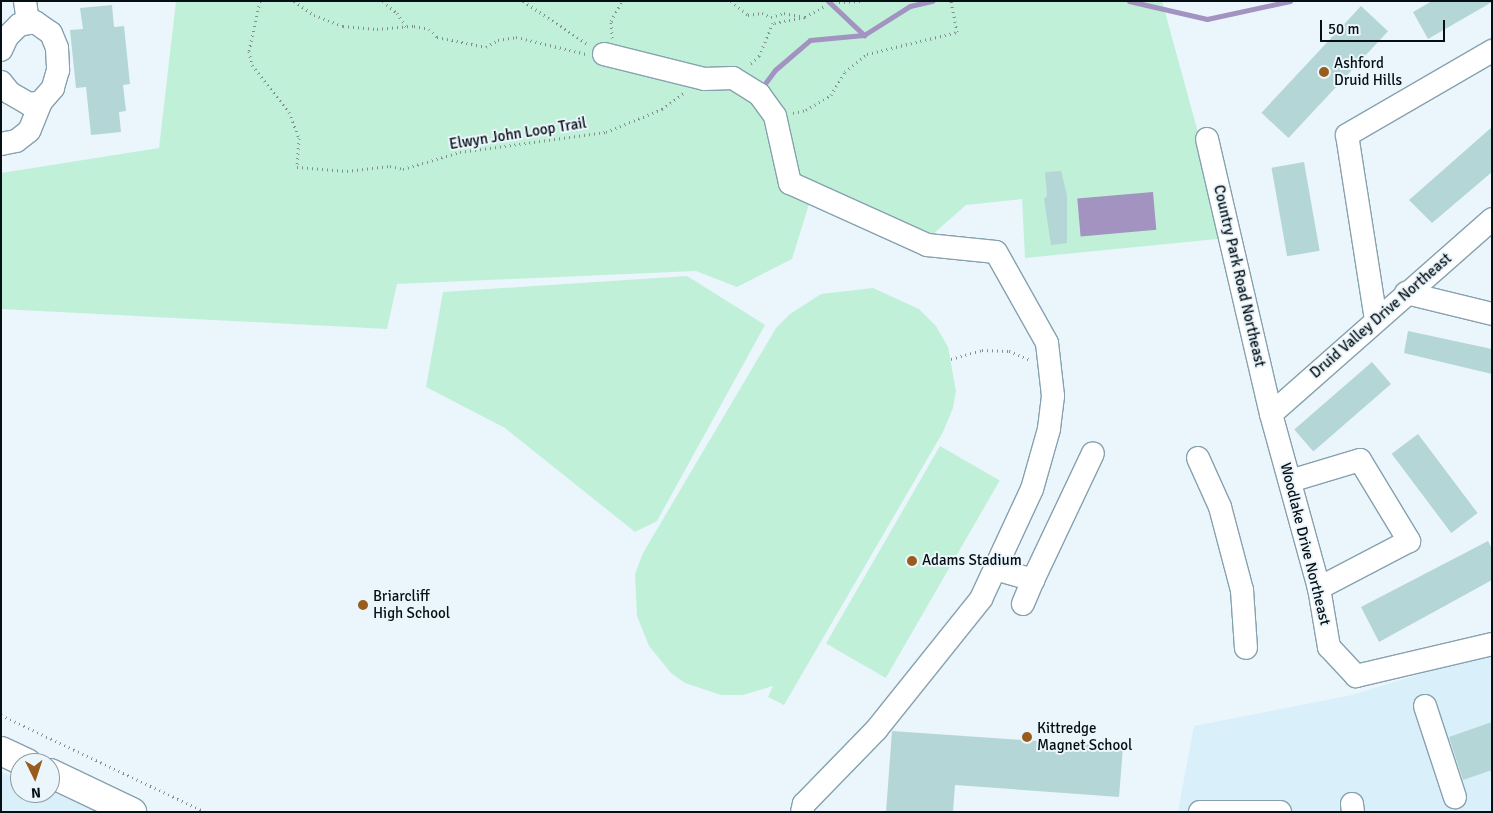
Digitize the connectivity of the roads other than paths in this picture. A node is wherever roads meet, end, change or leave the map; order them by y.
1 (25, 1) edge
2 (28, 24) junction
3 (1, 50) edge
4 (1492, 51) edge
5 (609, 55) road end
6 (1, 82) edge
7 (41, 102) junction
8 (1207, 138) dead end
9 (1, 144) edge
10 (1492, 219) edge
11 (1406, 293) junction
12 (1492, 314) edge
13 (1376, 320) junction
14 (1271, 414) junction
15 (1093, 453) dead end
16 (1198, 458) dead end
17 (1290, 481) junction
18 (995, 569) junction
19 (1033, 580) junction
20 (1319, 588) junction
21 (1023, 604) dead end
22 (1492, 644) edge
23 (1246, 648) dead end
24 (1425, 706) dead end
25 (60, 779) edge
26 (1455, 797) dead end
27 (132, 812) edge
28 (802, 812) edge
29 (1200, 812) edge
30 (1280, 812) edge

1 - 2 street
2 - 3 street
2 - 7 street
4 - 13 street
5 - 18 street
6 - 7 street
7 - 9 street
8 - 14 street, Country Park Road Northeast
10 - 11 street, Druid Valley Drive Northeast
11 - 12 street
11 - 13 street, Druid Valley Drive Northeast
13 - 14 street, Druid Valley Drive Northeast
14 - 17 street, Woodlake Drive Northeast
15 - 19 street
16 - 23 street
17 - 20 street, Woodlake Drive Northeast
17 - 20 street
18 - 19 street
18 - 28 street
19 - 21 street
20 - 22 street, Woodlake Drive Northeast
24 - 26 street
25 - 27 main road
29 - 30 street

